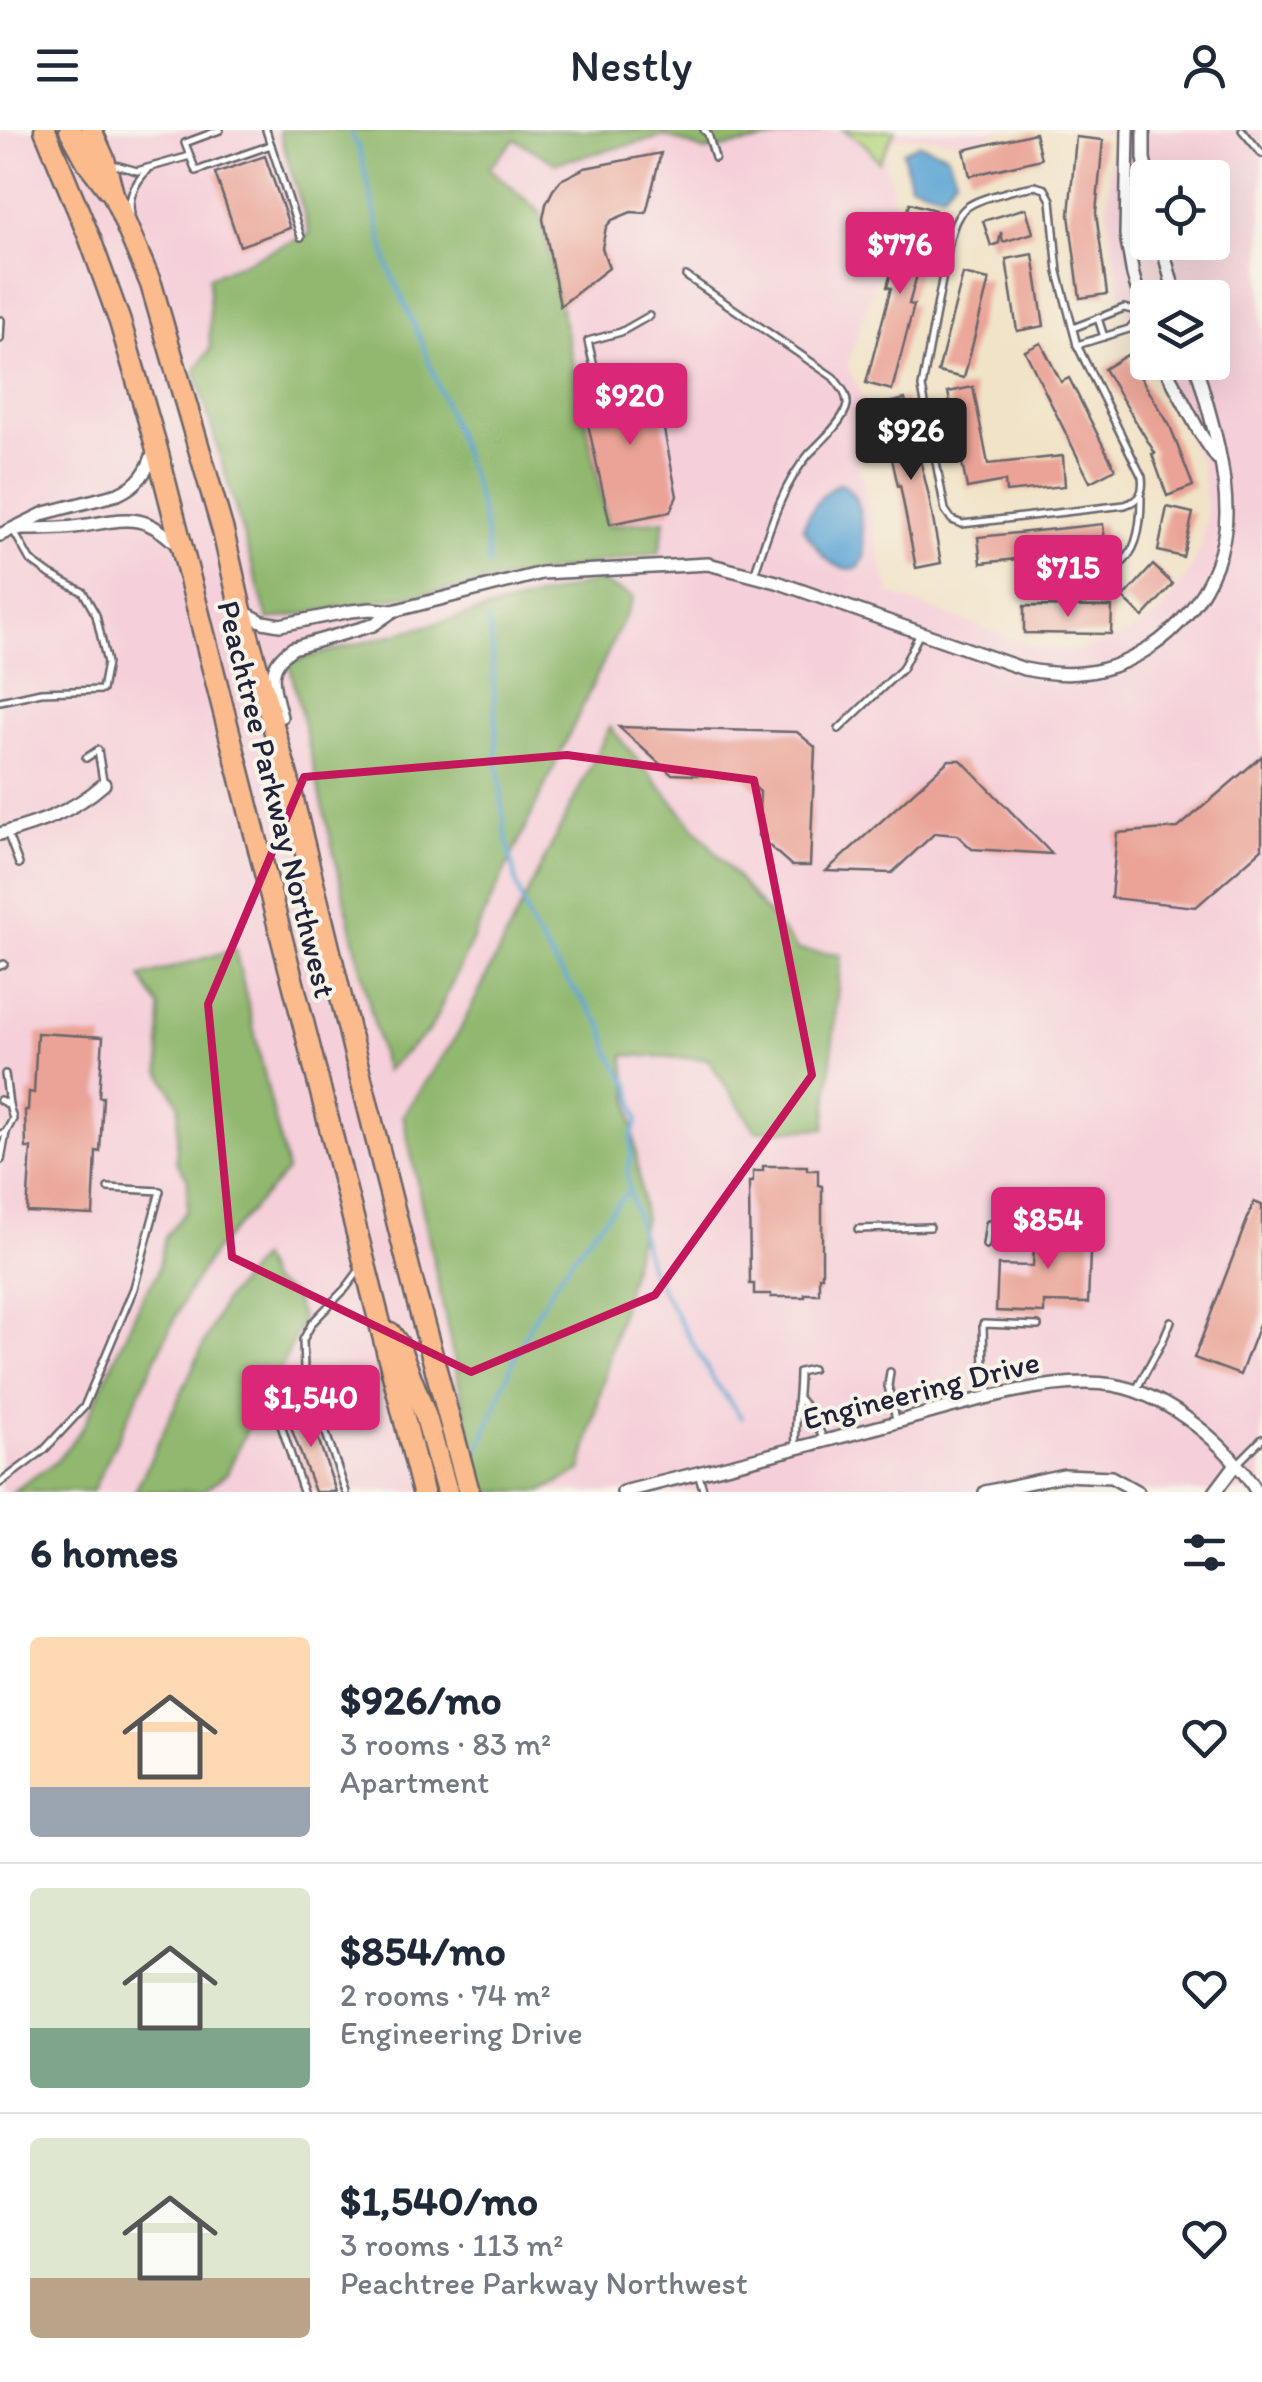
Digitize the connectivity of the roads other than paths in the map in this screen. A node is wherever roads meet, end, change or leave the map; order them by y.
1 (44, 130) edge
2 (70, 130) edge
3 (92, 130) edge
4 (220, 130) edge
5 (266, 130) edge
6 (704, 130) edge
7 (1242, 130) edge
8 (1128, 136) edge
9 (1144, 136) edge
10 (271, 145) junction
11 (1262, 154) edge
12 (190, 156) junction
13 (715, 158) dead end
14 (104, 160) junction
15 (148, 169) junction
16 (113, 194) junction
17 (301, 237) dead end
18 (686, 276) dead end
19 (1137, 280) edge
20 (151, 284) junction
21 (1130, 309) edge
22 (649, 316) dead end
23 (1098, 318) junction
24 (1, 320) edge
25 (1130, 327) edge
26 (1072, 328) junction
27 (1104, 337) junction
28 (0, 339) edge
29 (1077, 345) junction
30 (596, 374) dead end
31 (1172, 380) edge
32 (1200, 380) edge
33 (155, 442) junction
34 (1222, 465) junction
35 (1141, 495) junction
36 (13, 530) junction
37 (0, 535) edge
38 (184, 552) junction
39 (754, 576) junction
40 (1044, 584) dead end
41 (241, 610) junction
42 (393, 611) junction
43 (920, 632) junction
44 (0, 701) edge
45 (838, 729) dead end
46 (86, 758) dead end
47 (288, 778) junction
48 (104, 784) joint
49 (4, 833) edge
50 (20, 864) dead end
51 (5, 1074) dead end
52 (0, 1100) edge
53 (9, 1105) junction
54 (3, 1133) edge
55 (2, 1160) edge
56 (108, 1188) dead end
57 (988, 1224) dead end
58 (930, 1228) dead end
59 (858, 1229) dead end
60 (986, 1245) dead end
61 (364, 1263) junction
62 (380, 1319) junction
63 (1171, 1321) dead end
64 (1038, 1326) dead end
65 (812, 1369) dead end
66 (890, 1372) dead end
67 (312, 1391) junction
68 (1135, 1392) junction
69 (990, 1398) junction
70 (799, 1399) junction
71 (897, 1422) junction
72 (1262, 1439) edge
73 (824, 1442) junction
74 (796, 1449) junction
75 (1236, 1464) junction
76 (699, 1473) junction
77 (0, 1483) edge
78 (303, 1492) edge
79 (346, 1492) edge
80 (422, 1492) edge
81 (447, 1492) edge
82 (469, 1492) edge
83 (623, 1492) edge
84 (704, 1492) edge
85 (985, 1492) edge
86 (1138, 1492) edge
87 (1215, 1492) edge
88 (1256, 1492) edge

1 - 33 highway, Peachtree Parkway Northwest
2 - 16 highway
3 - 14 highway, Peachtree Parkway Northwest
4 - 12 lane
5 - 10 lane
6 - 13 lane
7 - 11 lane
8 - 9 lane
8 - 19 street
10 - 12 lane
10 - 17 lane
12 - 15 lane
14 - 15 lane
14 - 16 highway, Peachtree Parkway Northwest
15 - 20 lane
16 - 20 highway, Peachtree Parkway Northwest
18 - 39 lane
20 - 41 highway, Peachtree Parkway Northwest
21 - 23 lane
22 - 30 lane
23 - 26 lane
23 - 27 lane
24 - 28 lane
25 - 27 lane
26 - 29 lane
26 - 35 lane
27 - 29 lane
29 - 35 lane
31 - 34 street
32 - 34 street
33 - 36 street
33 - 38 highway, Peachtree Parkway Northwest
34 - 43 street
35 - 40 lane
36 - 37 street
36 - 38 street
36 - 44 lane
38 - 61 highway, Peachtree Parkway Northwest
39 - 42 street
39 - 43 street
41 - 42 street
41 - 47 highway, Peachtree Parkway Northwest
42 - 47 street
43 - 45 lane
46 - 48 lane
47 - 82 highway, Peachtree Parkway Northwest
48 - 49 street
49 - 50 lane
51 - 53 lane
52 - 53 lane
53 - 54 lane
54 - 55 lane
56 - 77 lane
57 - 60 lane
58 - 59 lane
61 - 62 highway, Peachtree Parkway Northwest
61 - 67 lane
62 - 80 highway, Peachtree Parkway Northwest
62 - 81 highway
63 - 68 lane
64 - 69 lane
65 - 70 lane
66 - 71 lane
67 - 78 lane
67 - 79 lane
68 - 69 street, Engineering Drive
68 - 75 street, Engineering Drive
69 - 71 street, Engineering Drive
70 - 73 lane
70 - 74 lane
71 - 73 street, Engineering Drive
72 - 75 lane
73 - 74 street, Engineering Drive
74 - 76 street, Engineering Drive
75 - 87 street
75 - 88 street, Engineering Drive
76 - 83 street, Engineering Drive
76 - 84 lane
85 - 86 street

